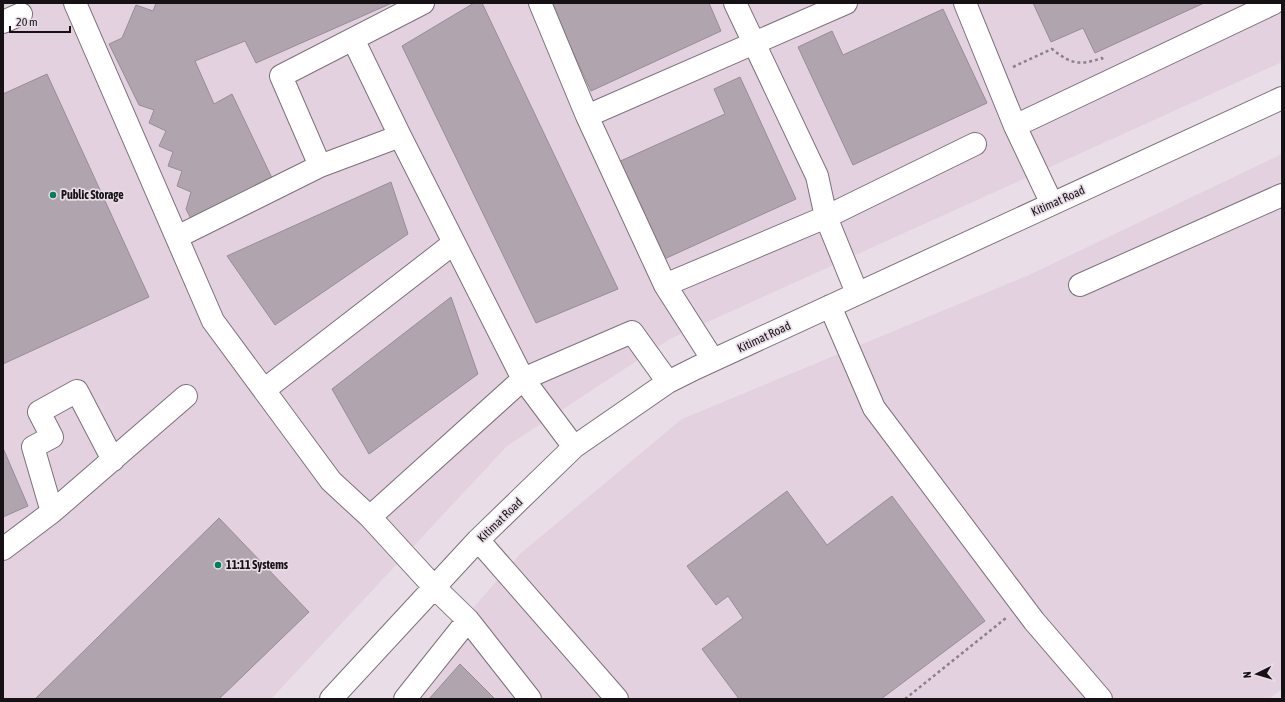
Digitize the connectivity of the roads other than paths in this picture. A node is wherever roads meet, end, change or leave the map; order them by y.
1 (75, 3) edge
2 (422, 3) edge
3 (540, 3) edge
4 (735, 3) edge
5 (846, 3) edge
6 (965, 3) edge
7 (1274, 3) edge
8 (353, 39) junction
9 (754, 44) junction
10 (1282, 98) edge
11 (586, 116) junction
12 (1015, 126) junction
13 (400, 136) junction
14 (975, 144) dead end
15 (320, 166) junction
16 (1282, 195) edge
17 (1052, 204) junction
18 (826, 216) junction
19 (177, 237) junction
20 (454, 243) junction
21 (665, 285) junction
22 (1080, 285) dead end
23 (857, 293) junction
24 (830, 306) junction
25 (714, 360) junction
26 (522, 379) junction
27 (668, 382) junction
28 (264, 390) junction
29 (186, 396) dead end
30 (574, 447) junction
31 (113, 460) junction
32 (52, 512) junction
33 (370, 517) junction
34 (478, 540) junction
35 (3, 549) edge
36 (434, 588) junction
37 (468, 620) junction
38 (331, 699) edge
39 (405, 699) edge
40 (530, 699) edge
41 (616, 699) edge
42 (1101, 699) edge

1 - 19 street
2 - 8 street
3 - 11 street
4 - 9 street
5 - 9 street
6 - 12 street
7 - 12 street
8 - 13 street
8 - 15 street
9 - 11 street
9 - 18 street
10 - 17 street, Kitimat Road
11 - 21 street
12 - 17 street
13 - 15 street
13 - 20 street
14 - 18 street
15 - 19 street
16 - 22 street
17 - 23 street, Kitimat Road
18 - 21 street
18 - 23 street
19 - 28 street
20 - 26 street
20 - 28 street
21 - 25 street
23 - 24 street, Kitimat Road
24 - 25 street, Kitimat Road
24 - 42 street
25 - 27 street, Kitimat Road
26 - 27 street
26 - 30 street
26 - 33 street
27 - 30 street, Kitimat Road
28 - 33 street
29 - 31 street
30 - 34 street, Kitimat Road
31 - 32 street
31 - 32 street
32 - 35 street
33 - 36 street
34 - 36 street, Kitimat Road
34 - 41 street
36 - 37 street
36 - 38 street, Kitimat Road
37 - 39 street
37 - 40 street

